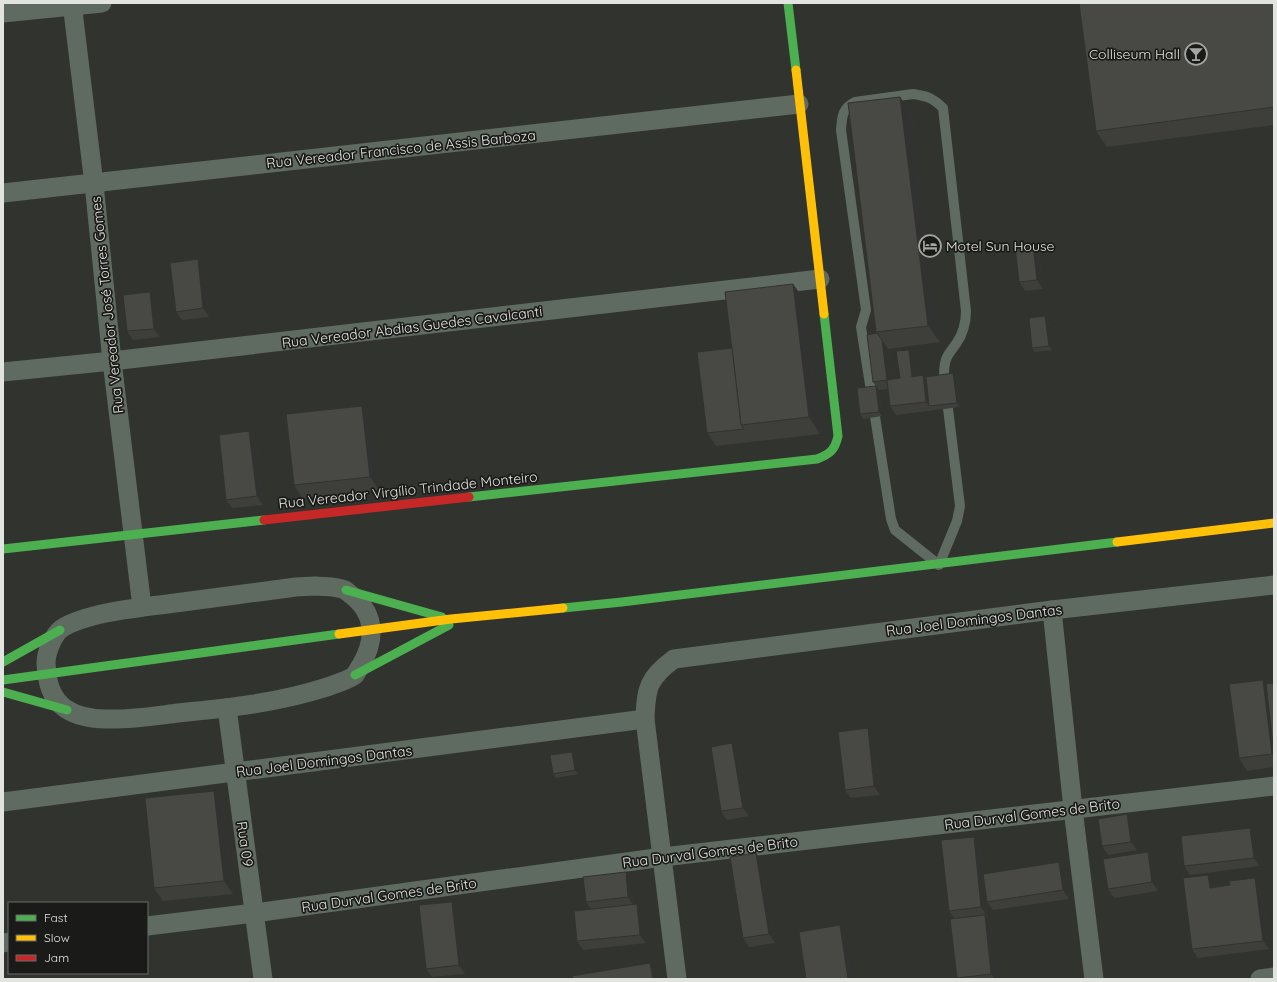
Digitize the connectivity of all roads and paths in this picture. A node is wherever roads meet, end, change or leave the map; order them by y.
1 (102, 3) edge
2 (788, 3) edge
3 (72, 5) edge
4 (3, 13) edge
5 (799, 104) junction
6 (94, 184) junction
7 (3, 193) edge
8 (820, 279) junction
9 (112, 361) junction
10 (3, 372) edge
11 (1274, 523) edge
12 (134, 535) junction
13 (3, 549) edge
14 (939, 565) junction
15 (1274, 586) edge
16 (346, 590) junction
17 (142, 607) junction
18 (1052, 610) junction
19 (451, 619) junction
20 (461, 619) junction
21 (60, 630) junction
22 (371, 630) junction
23 (3, 662) edge
24 (46, 674) junction
25 (355, 675) junction
26 (3, 680) edge
27 (3, 692) edge
28 (227, 708) junction
29 (67, 710) junction
30 (645, 719) junction
31 (236, 773) junction
32 (1274, 786) edge
33 (3, 802) edge
34 (1073, 809) junction
35 (663, 857) junction
36 (254, 913) junction
37 (148, 926) edge
38 (1274, 977) edge
39 (263, 979) edge
40 (678, 979) edge
41 (1094, 979) edge
42 (1260, 979) edge

1 - 3 street
2 - 5 main road
3 - 4 street
3 - 6 street, Rua Vereador José Torres Gomes
5 - 6 street, Rua Vereador Francisco de Assis Barboza
5 - 8 main road
6 - 7 street, Rua Vereador Francisco de Assis Barboza
6 - 9 street, Rua Vereador José Torres Gomes
8 - 9 street, Rua Vereador Abdias Guedes Cavalcanti
8 - 12 main road, Rua Vereador Virgílio Trindade Monteiro
9 - 10 street, Rua Vereador Abdias Guedes Cavalcanti
9 - 12 street, Rua Vereador José Torres Gomes
11 - 14 main road
12 - 13 main road, Rua Vereador Virgílio Trindade Monteiro
12 - 17 street, Rua Vereador José Torres Gomes
14 - 14 lane
14 - 20 main road
15 - 18 street, Rua Joel Domingos Dantas
16 - 17 street
16 - 19 main road
16 - 22 street
17 - 21 street
18 - 30 street, Rua Joel Domingos Dantas
18 - 34 street
19 - 20 main road
19 - 22 main road
20 - 25 main road
21 - 23 main road
21 - 24 street
22 - 24 main road
22 - 25 street
24 - 26 main road
24 - 29 street
25 - 28 street
27 - 29 main road
28 - 29 street
28 - 31 street, Rua 09
30 - 31 street, Rua Joel Domingos Dantas
30 - 35 street
31 - 33 street, Rua Joel Domingos Dantas
31 - 36 street, Rua 09
32 - 34 street, Rua Durval Gomes de Brito
34 - 35 street, Rua Durval Gomes de Brito
34 - 41 street
35 - 36 street, Rua Durval Gomes de Brito
35 - 40 street
36 - 37 street, Rua Durval Gomes de Brito
36 - 39 street, Rua 09
38 - 42 street

